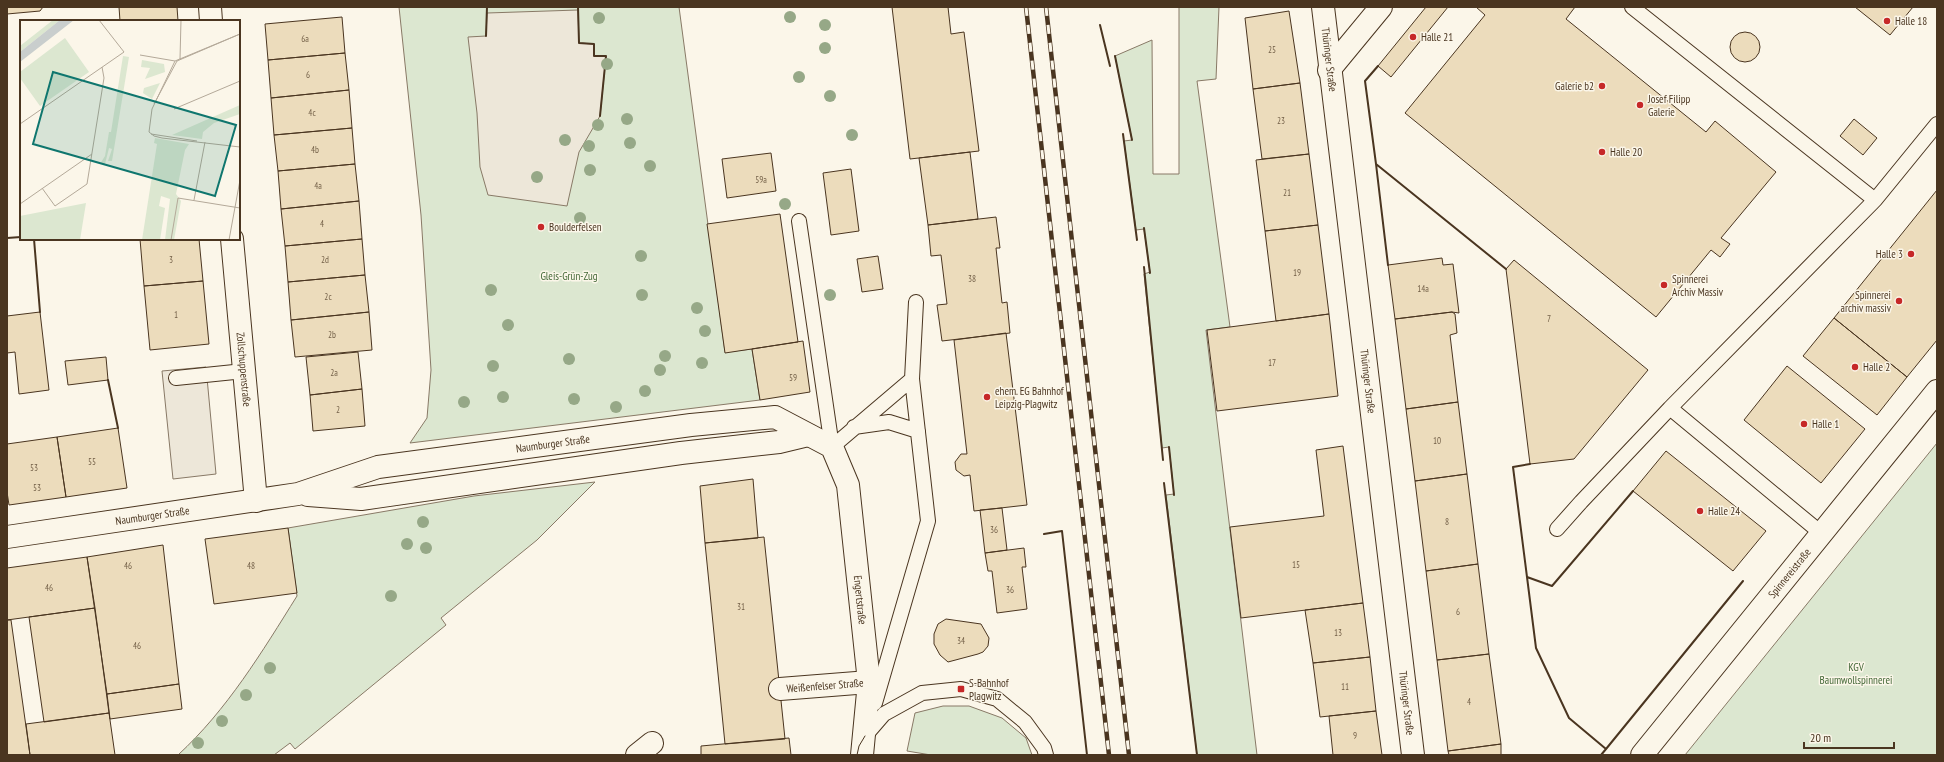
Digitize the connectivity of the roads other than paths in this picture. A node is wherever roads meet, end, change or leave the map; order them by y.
1 (210, 7) edge
2 (1323, 7) edge
3 (1381, 7) edge
4 (1632, 7) edge
5 (211, 20) edge
6 (1329, 70) junction
7 (1937, 124) edge
8 (1875, 200) junction
9 (799, 222) dead end
10 (232, 240) edge
11 (916, 302) dead end
12 (244, 371) junction
13 (176, 378) dead end
14 (912, 379) junction
15 (1937, 390) edge
16 (1670, 408) junction
17 (854, 427) junction
18 (918, 431) junction
19 (808, 434) junction
20 (832, 447) junction
21 (298, 494) junction
22 (256, 501) junction
23 (1557, 529) dead end
24 (1822, 533) junction
25 (7, 537) edge
26 (869, 682) junction
27 (780, 689) dead end
28 (864, 746) edge
29 (1046, 755) edge
30 (1414, 755) edge
31 (1642, 755) edge

1 - 5 street
2 - 6 street, Thüringer Straße
3 - 6 street
4 - 8 lane
6 - 30 street, Thüringer Straße
7 - 8 lane
8 - 16 lane
9 - 20 lane
10 - 12 street, Zollschuppenstraße
11 - 14 lane
12 - 13 lane
12 - 22 street, Zollschuppenstraße
14 - 17 lane
14 - 18 lane
15 - 24 street, Spinnereistraße
16 - 23 lane
16 - 24 lane
17 - 18 lane
17 - 20 lane
18 - 28 lane
19 - 20 street, Naumburger Straße
19 - 21 street, Naumburger Straße
19 - 21 street, Naumburger Straße
20 - 26 street, Engertstraße
21 - 22 street, Naumburger Straße
22 - 25 street, Naumburger Straße
24 - 31 street, Spinnereistraße
26 - 27 street, Weißenfelser Straße
26 - 28 street, Engertstraße
28 - 29 lane

